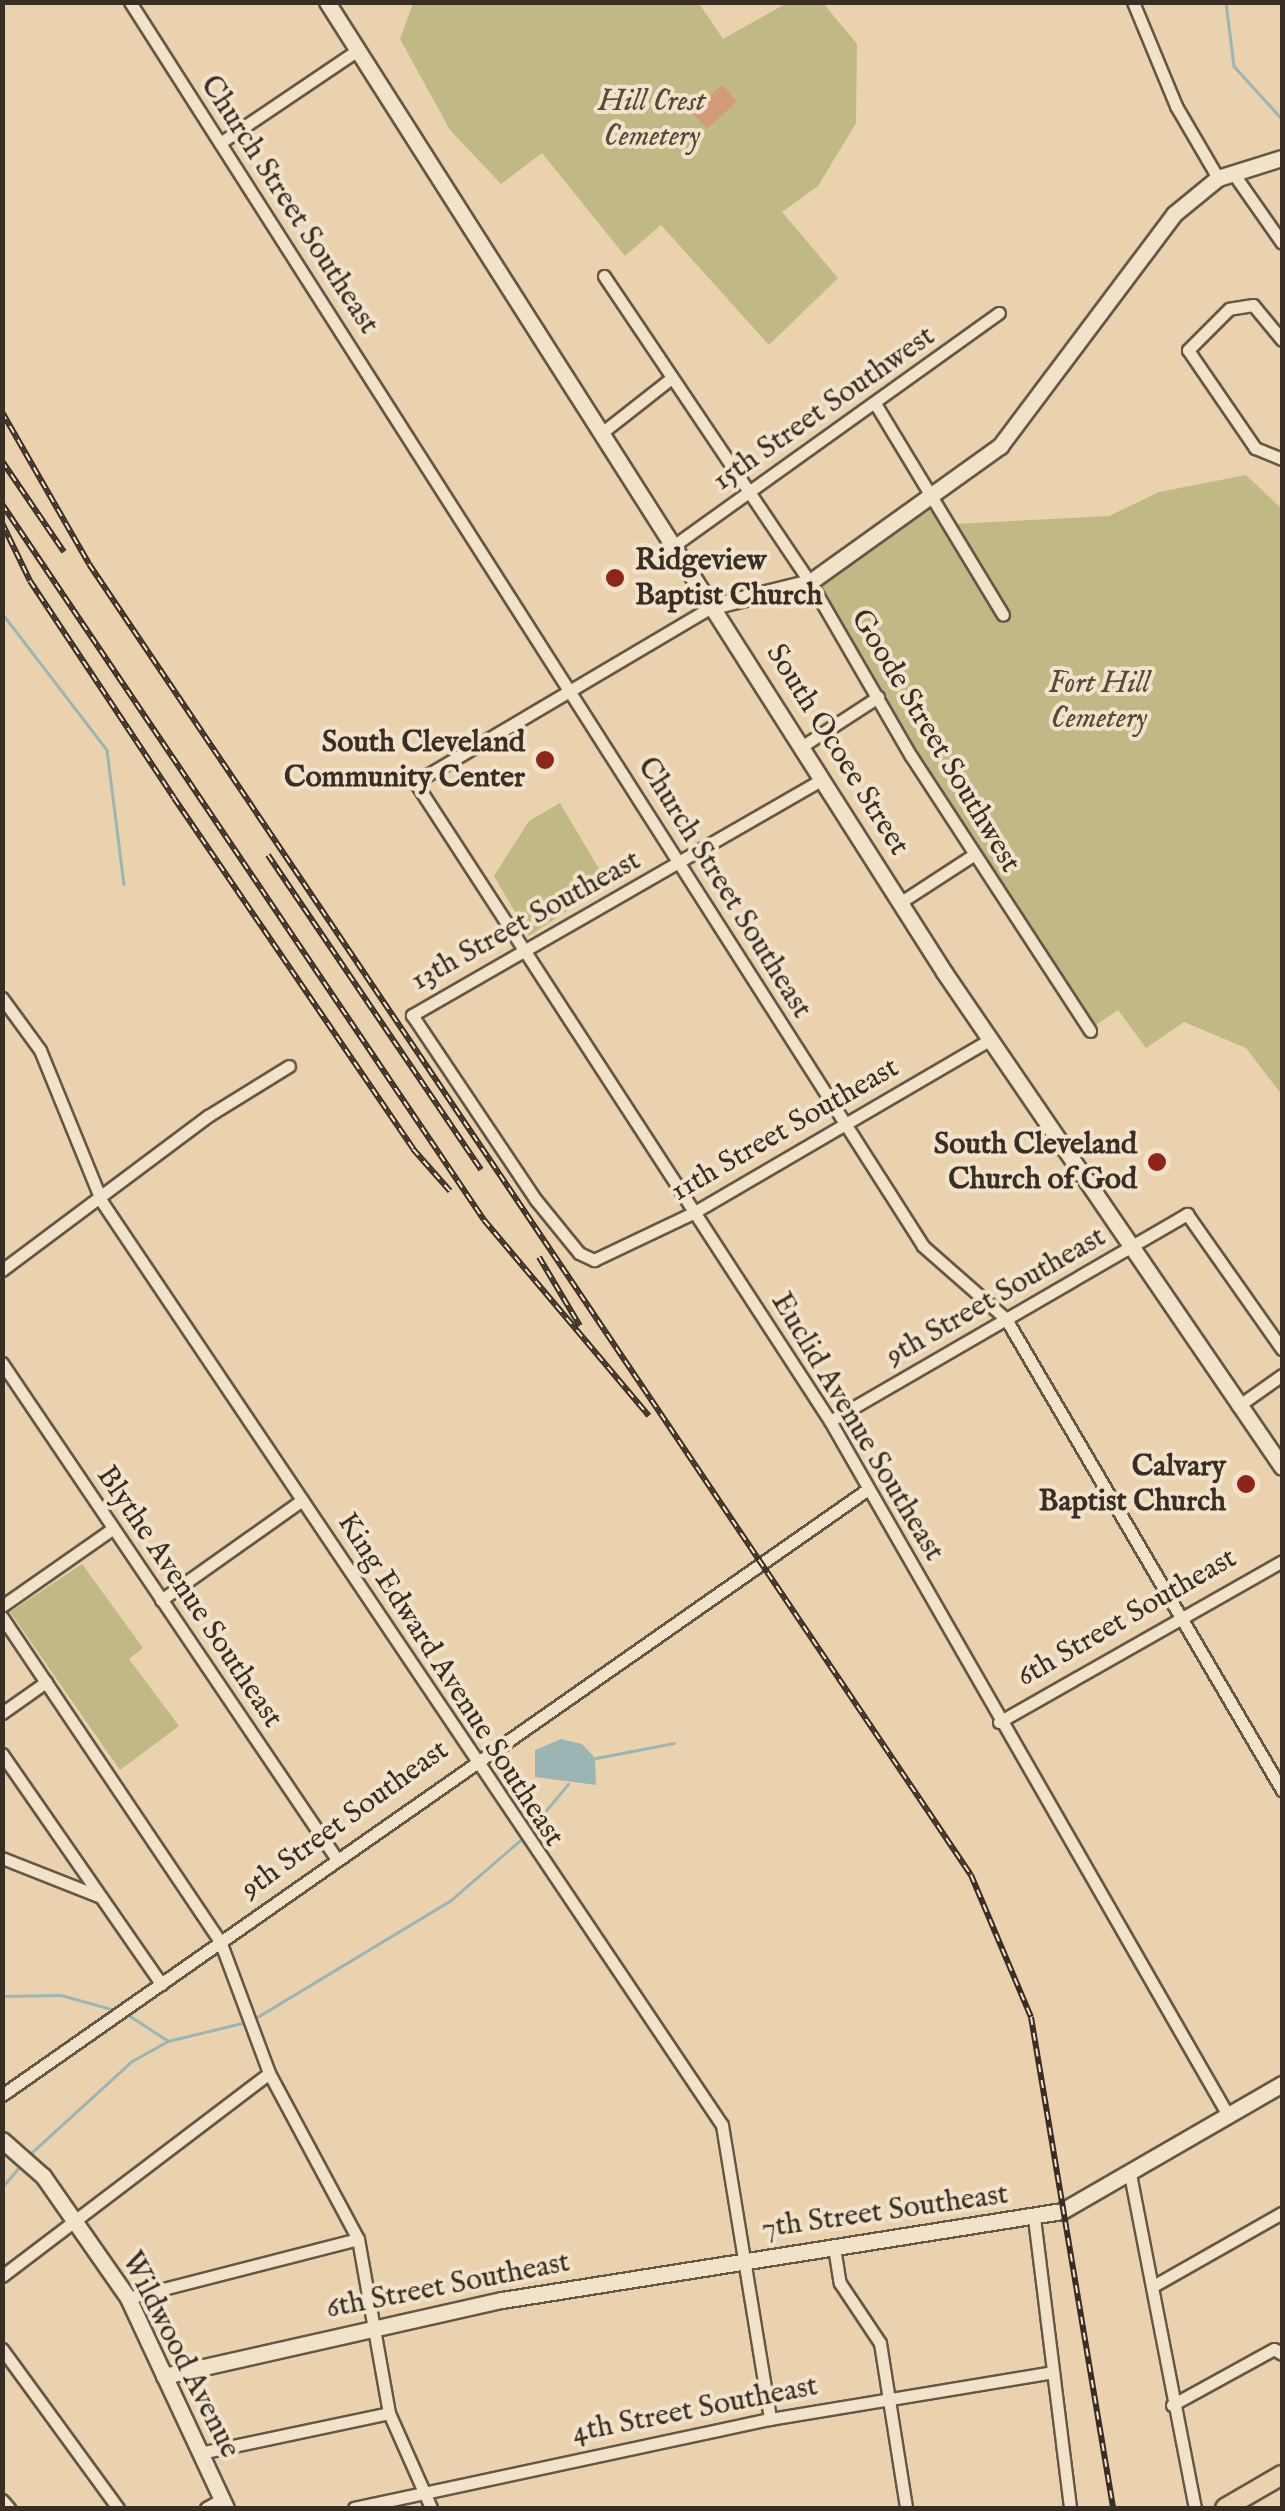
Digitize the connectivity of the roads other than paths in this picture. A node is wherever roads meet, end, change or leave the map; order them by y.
1 (130, 2) edge
2 (327, 2) edge
3 (1133, 2) edge
4 (358, 50) junction
5 (220, 143) junction
6 (1282, 158) edge
7 (1225, 175) junction
8 (1282, 243) edge
9 (604, 276) dead end
10 (1000, 313) dead end
11 (1282, 340) edge
12 (669, 380) junction
13 (876, 405) junction
14 (604, 431) junction
15 (1282, 459) edge
16 (748, 495) junction
17 (930, 496) junction
18 (676, 544) junction
19 (810, 582) junction
20 (714, 606) junction
21 (1003, 615) dead end
22 (571, 691) junction
23 (878, 697) junction
24 (801, 747) junction
25 (821, 780) junction
26 (973, 855) junction
27 (677, 865) junction
28 (901, 902) junction
29 (525, 950) junction
30 (2, 998) edge
31 (1090, 1031) dead end
32 (989, 1040) junction
33 (289, 1066) dead end
34 (844, 1123) junction
35 (102, 1202) junction
36 (693, 1213) junction
37 (1130, 1250) junction
38 (604, 1258) joint
39 (2, 1270) edge
40 (1006, 1318) junction
41 (1282, 1349) edge
42 (2, 1363) edge
43 (1282, 1375) edge
44 (1238, 1406) junction
45 (830, 1422) junction
46 (1282, 1467) edge
47 (868, 1488) junction
48 (302, 1500) junction
49 (112, 1529) junction
50 (1282, 1561) edge
51 (161, 1600) junction
52 (2, 1606) edge
53 (2, 1617) edge
54 (1182, 1618) junction
55 (46, 1682) junction
56 (2, 1714) edge
57 (999, 1722) junction
58 (2, 1754) edge
59 (475, 1758) junction
60 (1282, 1790) edge
61 (2, 1858) edge
62 (336, 1858) junction
63 (103, 1898) junction
64 (220, 1941) junction
65 (162, 1984) junction
66 (269, 2073) junction
67 (1282, 2084) edge
68 (2, 2095) edge
69 (1228, 2115) junction
70 (2, 2140) edge
71 (1130, 2174) junction
72 (1282, 2213) edge
73 (1034, 2218) junction
74 (77, 2220) junction
75 (358, 2239) junction
76 (834, 2247) junction
77 (745, 2260) junction
78 (2, 2276) edge
79 (1154, 2286) junction
80 (128, 2298) junction
81 (376, 2327) junction
82 (2, 2349) edge
83 (1282, 2354) edge
84 (1048, 2373) junction
85 (164, 2376) junction
86 (887, 2398) junction
87 (1172, 2405) junction
88 (389, 2413) junction
89 (770, 2418) junction
90 (200, 2454) junction
91 (1282, 2476) edge
92 (424, 2494) junction
93 (2, 2500) edge
94 (224, 2504) edge
95 (9, 2508) edge
96 (118, 2508) edge
97 (206, 2508) edge
98 (354, 2508) edge
99 (432, 2508) edge
100 (906, 2508) edge
101 (1070, 2508) edge
102 (1195, 2508) edge
103 (1225, 2508) edge

1 - 5 street, Church Street Southeast
2 - 4 street, South Ocoee Street
3 - 7 street
4 - 5 street
4 - 14 street, South Ocoee Street
5 - 22 street, Church Street Southeast
6 - 7 street
7 - 8 street
7 - 17 street
9 - 12 street, Goode Street Southwest
10 - 13 street, 15th Street Southwest
11 - 15 street
12 - 14 street
12 - 16 street, Goode Street Southwest
13 - 16 street, 15th Street Southwest
13 - 17 street
14 - 18 street, South Ocoee Street
16 - 18 street, 15th Street Southwest
16 - 19 street, Goode Street Southwest
17 - 19 street
17 - 21 street
18 - 20 street, South Ocoee Street
19 - 20 street
19 - 23 street, Goode Street Southwest
20 - 22 street
20 - 24 street, South Ocoee Street
22 - 27 street, Church Street Southeast
22 - 29 street, Euclid Avenue Southeast
23 - 24 street
23 - 26 street, Goode Street Southwest
24 - 25 street, South Ocoee Street
25 - 27 street, 13th Street Southeast
25 - 28 street, South Ocoee Street
26 - 28 street
26 - 31 street, Goode Street Southwest
27 - 29 street, 13th Street Southeast
27 - 34 street, Church Street Southeast
28 - 32 street, South Ocoee Street
29 - 36 street, Euclid Avenue Southeast
29 - 38 street, 13th Street Southeast
30 - 35 street, King Edward Avenue Southeast
32 - 34 street, 11th Street Southeast
32 - 37 street, South Ocoee Street
33 - 35 street
34 - 36 street, 11th Street Southeast
34 - 40 street, Church Street Southeast
35 - 39 street
35 - 48 street, King Edward Avenue Southeast
36 - 38 street, 11th Street Southeast
36 - 45 street, Euclid Avenue Southeast
37 - 40 street, 9th Street Southeast
37 - 41 street, 9th Street Southeast
37 - 44 street, South Ocoee Street
40 - 45 street, 9th Street Southeast
40 - 54 street, Church Street Southeast
42 - 49 street, Blythe Avenue Southeast
43 - 44 street
44 - 46 street, South Ocoee Street
45 - 47 street, Euclid Avenue Southeast
47 - 57 street, Euclid Avenue Southeast
47 - 59 street, 9th Street Southeast
48 - 51 street
48 - 59 street, King Edward Avenue Southeast
49 - 51 street, Blythe Avenue Southeast
49 - 52 street
50 - 54 street, 6th Street Southeast
51 - 62 street, Blythe Avenue Southeast
53 - 55 street
54 - 57 street, 6th Street Southeast
54 - 60 street, Church Street Southeast
55 - 56 street
55 - 64 street
57 - 69 street, Euclid Avenue Southeast
58 - 63 street
59 - 62 street, 9th Street Southeast
59 - 77 street, King Edward Avenue Southeast
61 - 63 street
62 - 64 street, 9th Street Southeast
63 - 65 street
64 - 65 street, 9th Street Southeast
64 - 66 street
65 - 68 street, 9th Street Southeast
66 - 74 street
66 - 75 street
67 - 69 street, 7th Street Southeast
69 - 71 street, 7th Street Southeast
70 - 74 street, Wildwood Avenue
71 - 73 street, 7th Street Southeast
71 - 79 street
72 - 79 street
73 - 76 street, 7th Street Southeast
73 - 84 street
74 - 78 street
74 - 80 street, Wildwood Avenue
75 - 80 street
75 - 81 street
76 - 77 street, 7th Street Southeast
76 - 86 street
77 - 81 street, 6th Street Southeast
77 - 89 street, King Edward Avenue Southeast
79 - 87 street
80 - 85 street, Wildwood Avenue
81 - 85 street, 6th Street Southeast
81 - 88 street
82 - 96 street
83 - 87 street
84 - 86 street, 4th Street Southeast
84 - 101 street
85 - 90 street, Wildwood Avenue
86 - 89 street, 4th Street Southeast
86 - 100 street
87 - 102 street
88 - 90 street
88 - 92 street
89 - 92 street, 4th Street Southeast
90 - 94 street, Wildwood Avenue
91 - 103 main road
92 - 98 street, 4th Street Southeast
92 - 99 street
93 - 95 street
94 - 97 street

